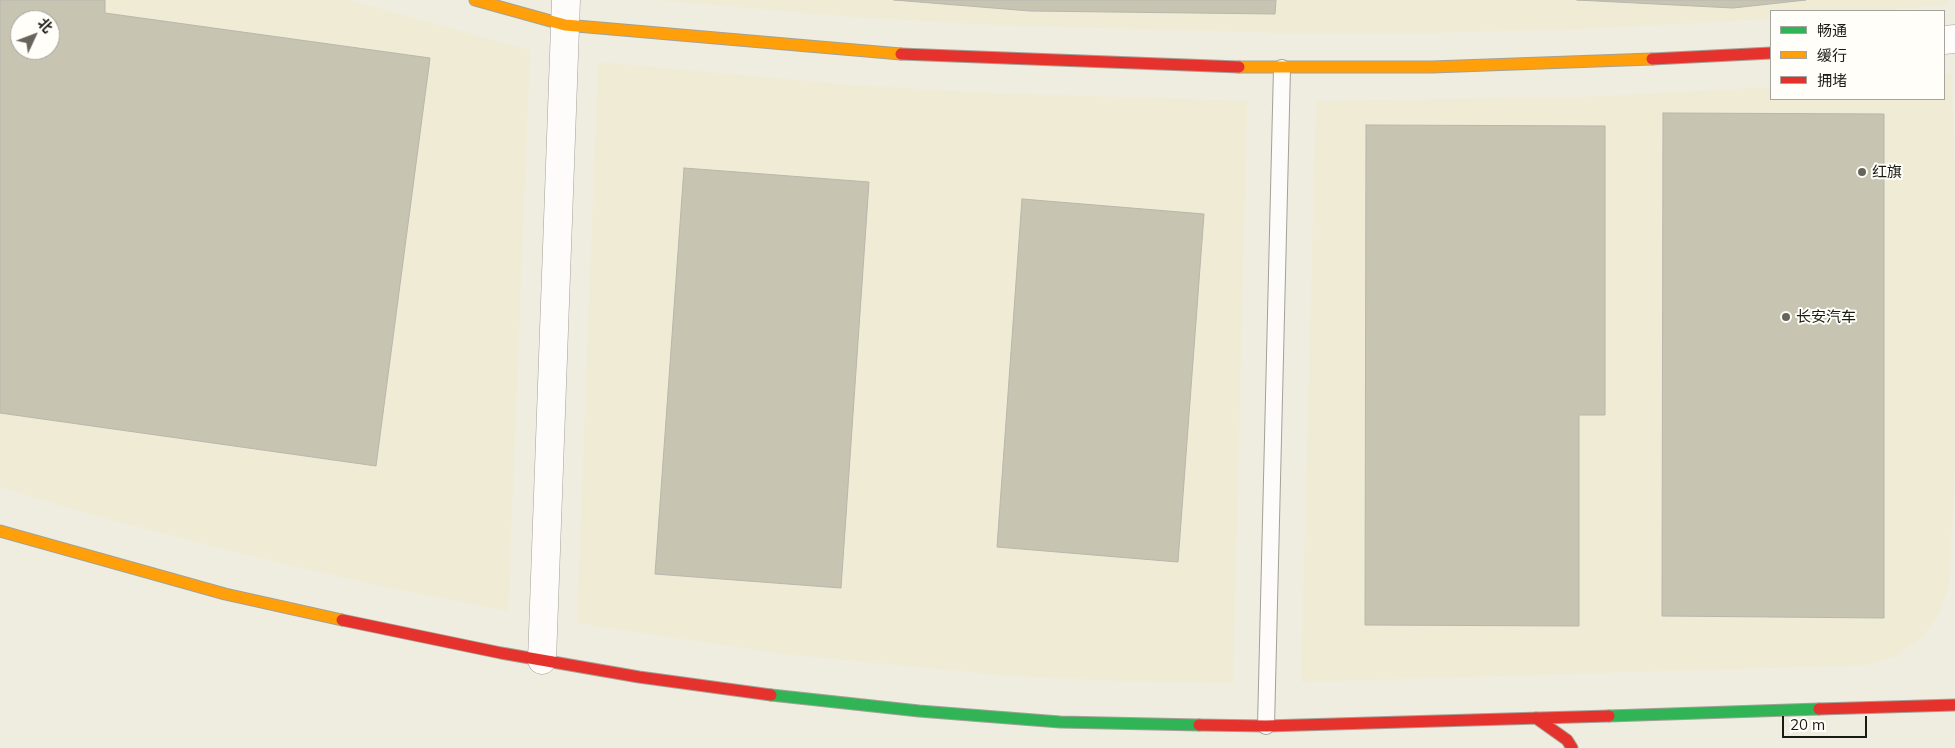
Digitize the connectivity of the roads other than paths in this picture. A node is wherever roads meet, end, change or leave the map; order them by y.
1 (475, 0) edge
2 (566, 12) edge
3 (1770, 53) edge
4 (1282, 68) junction
5 (0, 531) edge
6 (542, 660) junction
7 (1955, 705) edge
8 (1536, 718) junction
9 (1266, 726) junction
10 (1572, 748) edge

1 - 2 street
2 - 4 street
2 - 6 street
3 - 4 street
4 - 9 lane
5 - 6 street
6 - 9 street
7 - 8 street
8 - 9 street
8 - 10 street

